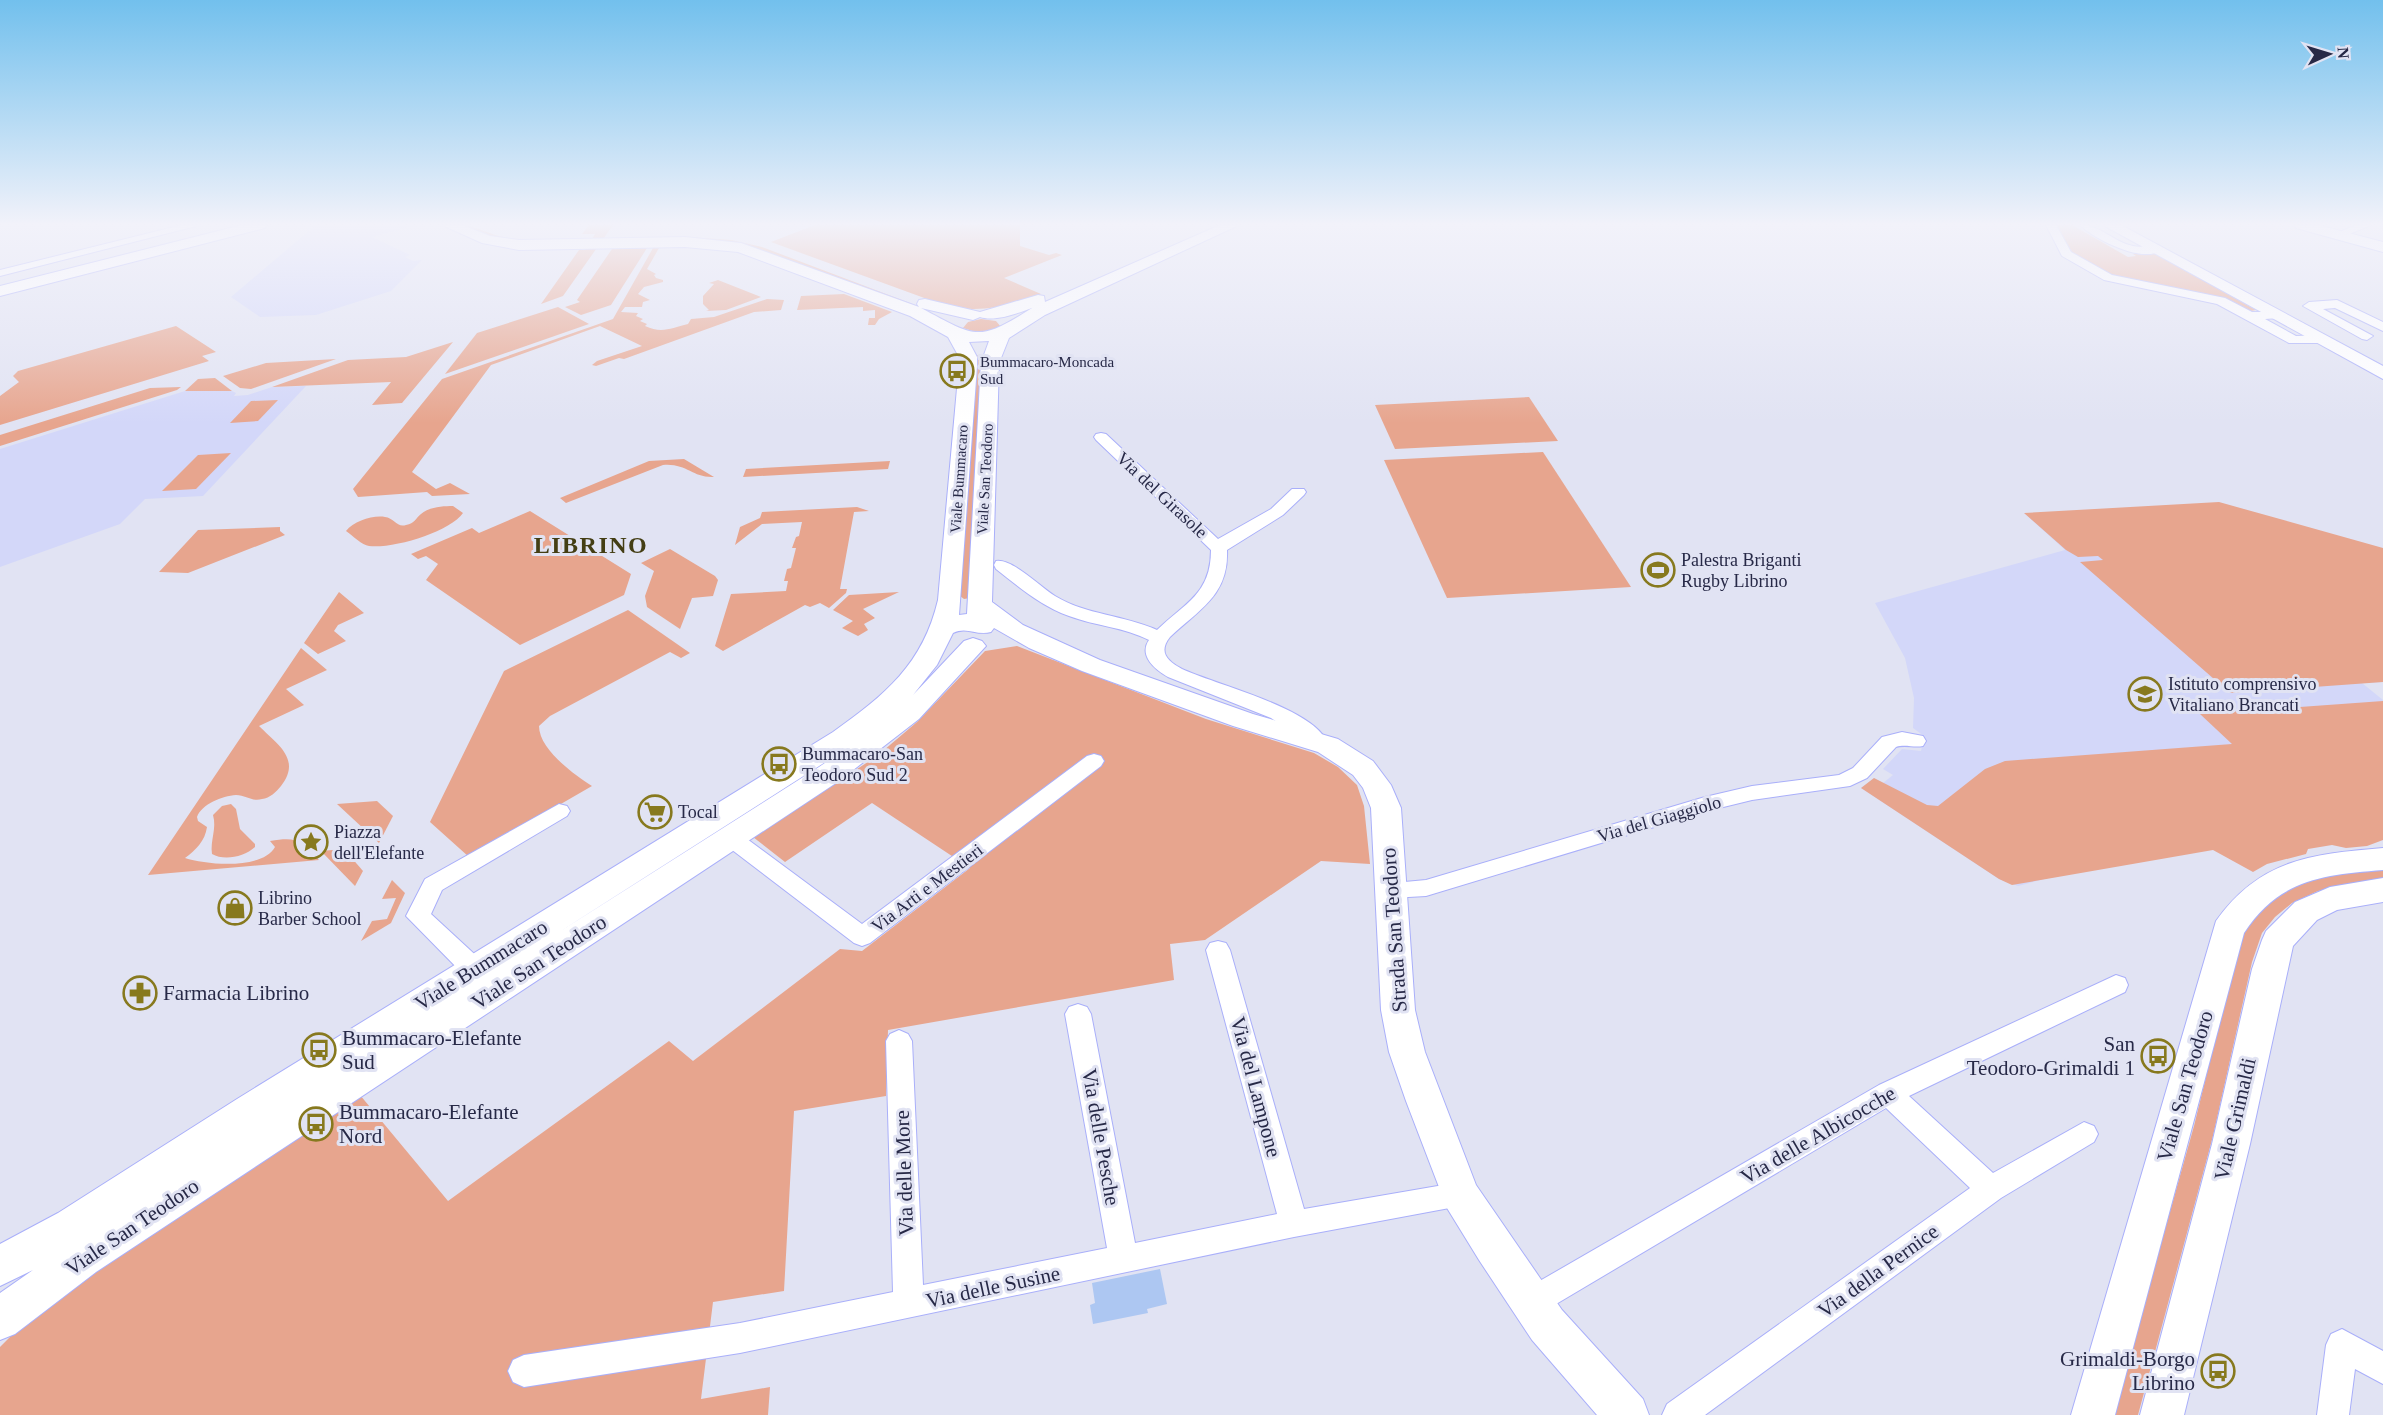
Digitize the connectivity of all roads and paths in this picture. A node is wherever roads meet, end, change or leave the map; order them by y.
1 (869, 291) edge
2 (1069, 291) edge
3 (1073, 291) edge
4 (2172, 291) edge
5 (2231, 291) edge
6 (2253, 291) edge
7 (1037, 306) junction
8 (929, 311) junction
9 (980, 315) junction
10 (2275, 315) junction
11 (2250, 316) junction
12 (2383, 327) edge
13 (954, 332) junction
14 (1006, 332) junction
15 (2383, 334) edge
16 (2367, 336) junction
17 (2321, 339) junction
18 (2344, 339) junction
19 (992, 354) junction
20 (968, 357) junction
21 (2383, 360) edge
22 (2383, 373) edge
23 (1101, 437) dead end
24 (1298, 492) dead end
25 (1219, 549) junction
26 (1002, 565) dead end
27 (979, 629) junction
28 (942, 633) junction
29 (1031, 638) junction
30 (1159, 638) junction
31 (1315, 738) junction
32 (1917, 741) dead end
33 (1094, 760) dead end
34 (559, 811) dead end
35 (731, 838) junction
36 (2383, 859) edge
37 (1391, 890) junction
38 (2383, 890) edge
39 (1218, 950) dead end
40 (474, 969) junction
41 (2116, 985) dead end
42 (1078, 1014) dead end
43 (899, 1041) dead end
44 (1888, 1093) junction
45 (2084, 1134) dead end
46 (1991, 1189) junction
47 (1461, 1195) junction
48 (1294, 1224) junction
49 (1124, 1261) junction
50 (0, 1266) edge
51 (1530, 1303) junction
52 (909, 1305) junction
53 (0, 1319) edge
54 (2383, 1368) edge
55 (524, 1371) dead end
56 (1627, 1415) edge
57 (1678, 1415) edge
58 (2093, 1415) edge
59 (2162, 1415) edge
60 (2332, 1415) edge

1 - 8 main road
2 - 7 main road
3 - 7 main road, Viale San Teodoro
4 - 11 street
5 - 10 main road
6 - 18 main road
7 - 9 main road
7 - 14 main road, Viale San Teodoro
8 - 9 main road
8 - 13 main road
9 - 13 main road
9 - 14 main road
10 - 11 street
10 - 17 main road
11 - 17 street
12 - 16 street
13 - 14 main road
13 - 20 main road
14 - 19 main road, Viale San Teodoro
15 - 16 street
16 - 18 street
17 - 22 main road
18 - 21 main road
19 - 20 main road
19 - 27 main road, Viale San Teodoro
20 - 28 main road, Viale Bummacaro
23 - 25 street, Via del Girasole
24 - 25 street
25 - 30 street, Via del Girasole
26 - 30 street
27 - 28 main road
27 - 29 main road
27 - 29 main road
27 - 35 main road, Viale San Teodoro
28 - 40 main road, Viale Bummacaro
29 - 31 main road, Strada San Teodoro
30 - 31 street
31 - 37 main road, Strada San Teodoro
32 - 37 street, Via del Giaggiolo
33 - 35 street, Via Arti e Mestieri
34 - 40 street
35 - 53 main road, Viale San Teodoro
36 - 58 main road, Viale San Teodoro
37 - 47 main road, Strada San Teodoro
38 - 59 main road, Viale Grimaldi
39 - 48 street, Via del Lampone
40 - 50 main road, Viale Bummacaro
41 - 44 street, Via delle Albicocche
42 - 49 street, Via delle Pesche
43 - 52 street, Via delle More
44 - 46 street
44 - 51 street, Via delle Albicocche
45 - 46 street, Via della Pernice
46 - 57 street, Via della Pernice
47 - 48 street, Via delle Susine
47 - 51 main road, Strada San Teodoro
48 - 49 street, Via delle Susine
49 - 52 street, Via delle Susine
51 - 56 main road, Strada San Teodoro
52 - 55 street, Via delle Susine
54 - 60 street

